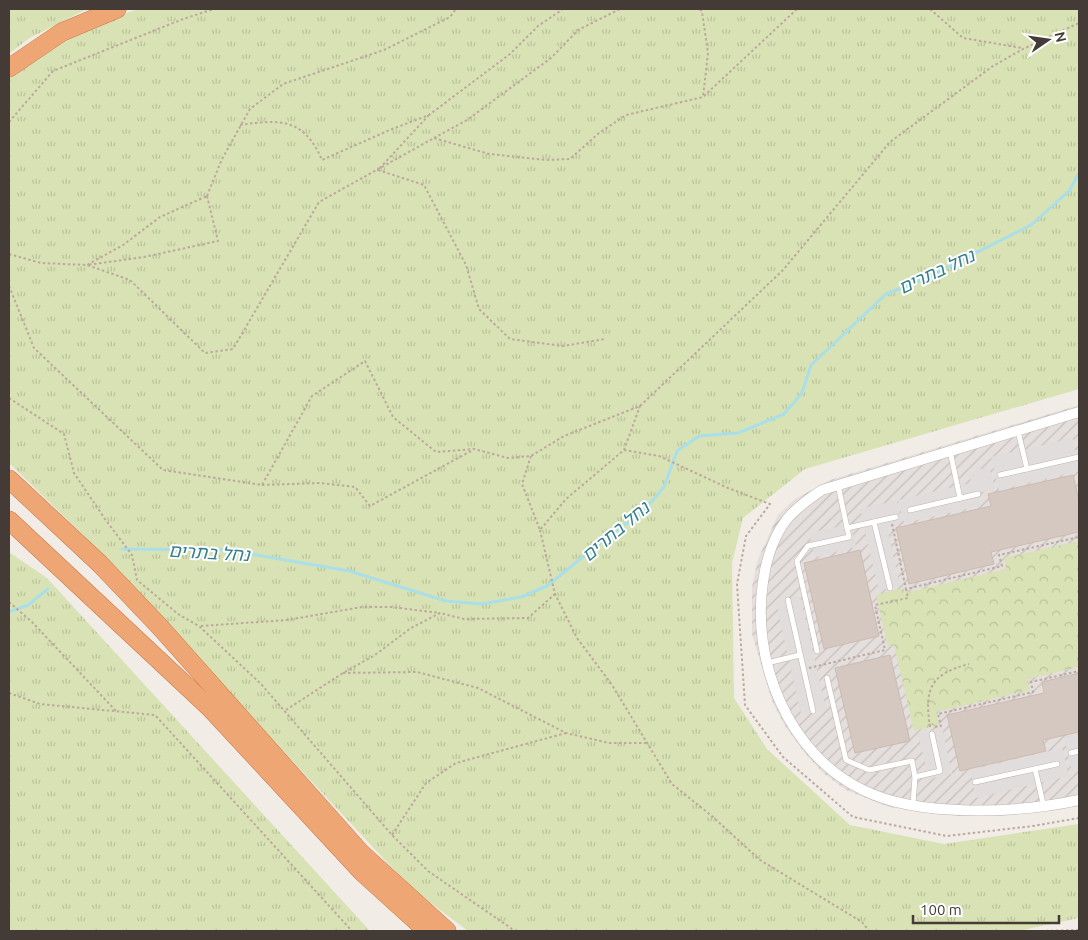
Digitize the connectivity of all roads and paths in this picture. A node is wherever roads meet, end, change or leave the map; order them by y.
1 (117, 9) edge
2 (214, 9) edge
3 (456, 9) edge
4 (563, 9) edge
5 (620, 9) edge
6 (700, 9) edge
7 (797, 9) edge
8 (930, 9) edge
9 (1079, 23) edge
10 (1023, 48) junction
11 (9, 68) edge
12 (703, 97) junction
13 (429, 115) junction
14 (9, 122) edge
15 (240, 125) junction
16 (434, 138) junction
17 (378, 170) junction
18 (207, 196) junction
19 (9, 254) edge
20 (87, 265) junction
21 (9, 286) edge
22 (605, 339) dead end
23 (9, 398) edge
24 (640, 406) junction
25 (1079, 412) edge
26 (1018, 430) junction
27 (474, 449) junction
28 (950, 451) junction
29 (531, 456) junction
30 (1079, 457) edge
31 (1027, 469) junction
32 (1000, 475) dead end
33 (9, 479) edge
34 (262, 485) junction
35 (838, 485) junction
36 (978, 494) dead end
37 (960, 498) junction
38 (910, 510) dead end
39 (893, 517) joint
40 (9, 520) edge
41 (874, 522) junction
42 (847, 528) junction
43 (540, 530) junction
44 (1079, 537) edge
45 (890, 588) dead end
46 (906, 588) junction
47 (555, 594) junction
48 (788, 600) dead end
49 (9, 602) edge
50 (440, 613) junction
51 (199, 626) junction
52 (817, 651) dead end
53 (800, 655) junction
54 (766, 663) junction
55 (969, 664) dead end
56 (804, 670) junction
57 (1079, 671) edge
58 (343, 672) junction
59 (827, 678) dead end
60 (9, 693) edge
61 (286, 710) junction
62 (116, 711) junction
63 (813, 711) dead end
64 (931, 731) junction
65 (566, 733) junction
66 (648, 743) junction
67 (1079, 752) edge
68 (1071, 753) dead end
69 (1057, 764) dead end
70 (1035, 769) junction
71 (915, 777) junction
72 (976, 782) dead end
73 (1079, 800) edge
74 (913, 804) junction
75 (1044, 806) junction
76 (392, 835) junction
77 (1079, 930) edge
78 (352, 931) edge
79 (427, 931) edge
80 (447, 931) edge
81 (515, 931) edge
82 (869, 931) edge
83 (1041, 931) edge

1 - 11 highway
2 - 14 path
3 - 15 path
4 - 13 path
5 - 16 path
6 - 12 path
7 - 12 path
8 - 10 path
9 - 10 path
10 - 24 path
12 - 16 path
13 - 15 path
13 - 17 path
15 - 18 path
16 - 17 path
17 - 20 path
17 - 22 path
18 - 20 path
18 - 20 path
19 - 20 path
21 - 34 path
23 - 51 path
24 - 29 path
24 - 43 path
25 - 26 street
26 - 28 street
26 - 31 lane
27 - 29 path
27 - 34 path
27 - 34 path
28 - 35 street
28 - 37 lane
29 - 43 path
30 - 31 lane
31 - 32 lane
33 - 80 highway
35 - 42 lane
35 - 54 street
36 - 37 lane
37 - 38 lane
39 - 41 lane
39 - 46 path
40 - 79 highway
41 - 42 lane
41 - 45 lane
42 - 52 lane
43 - 47 path
44 - 46 path
46 - 56 path
47 - 50 path
47 - 66 path
48 - 53 lane
49 - 62 path
50 - 51 path
50 - 58 path
51 - 61 path
53 - 54 lane
53 - 56 lane
54 - 74 street
55 - 64 path
56 - 63 lane
57 - 64 path
58 - 61 path
58 - 65 path
59 - 71 lane
60 - 62 path
61 - 76 path
62 - 78 path
64 - 71 lane
65 - 66 path
65 - 76 path
66 - 82 path
67 - 68 lane
69 - 70 lane
70 - 72 lane
70 - 75 lane
71 - 74 lane
73 - 75 street
74 - 75 street
76 - 81 path
77 - 83 path

